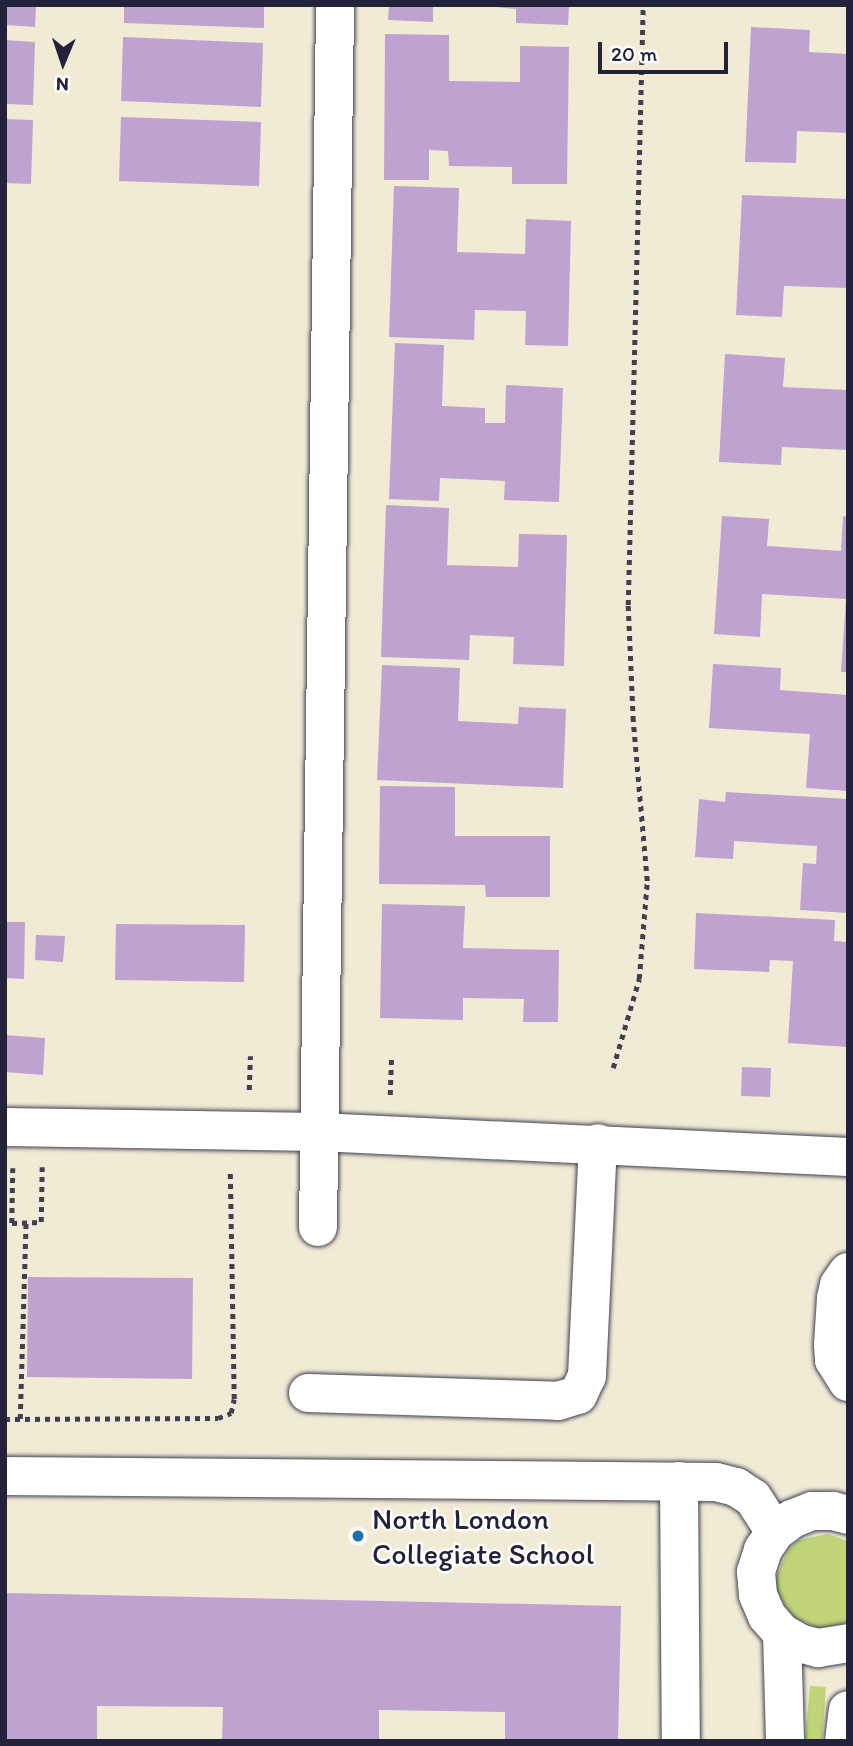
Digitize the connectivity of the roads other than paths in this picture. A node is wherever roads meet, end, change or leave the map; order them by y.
1 (335, 5) edge
2 (21, 1127) edge
3 (319, 1132) junction
4 (598, 1143) junction
5 (848, 1157) edge
6 (318, 1227) dead end
7 (848, 1272) edge
8 (848, 1382) edge
9 (308, 1393) dead end
10 (5, 1476) edge
11 (679, 1481) junction
12 (843, 1510) edge
13 (775, 1532) junction
14 (782, 1633) junction
15 (848, 1643) edge
16 (848, 1710) edge
17 (681, 1741) edge
18 (785, 1741) edge
19 (844, 1741) edge

1 - 3 street
2 - 3 street
3 - 4 street
3 - 6 street
4 - 5 street
4 - 9 street
7 - 8 street
10 - 11 street
11 - 13 street
11 - 17 street
12 - 13 street
13 - 14 street
14 - 15 street
14 - 18 street
16 - 19 street

